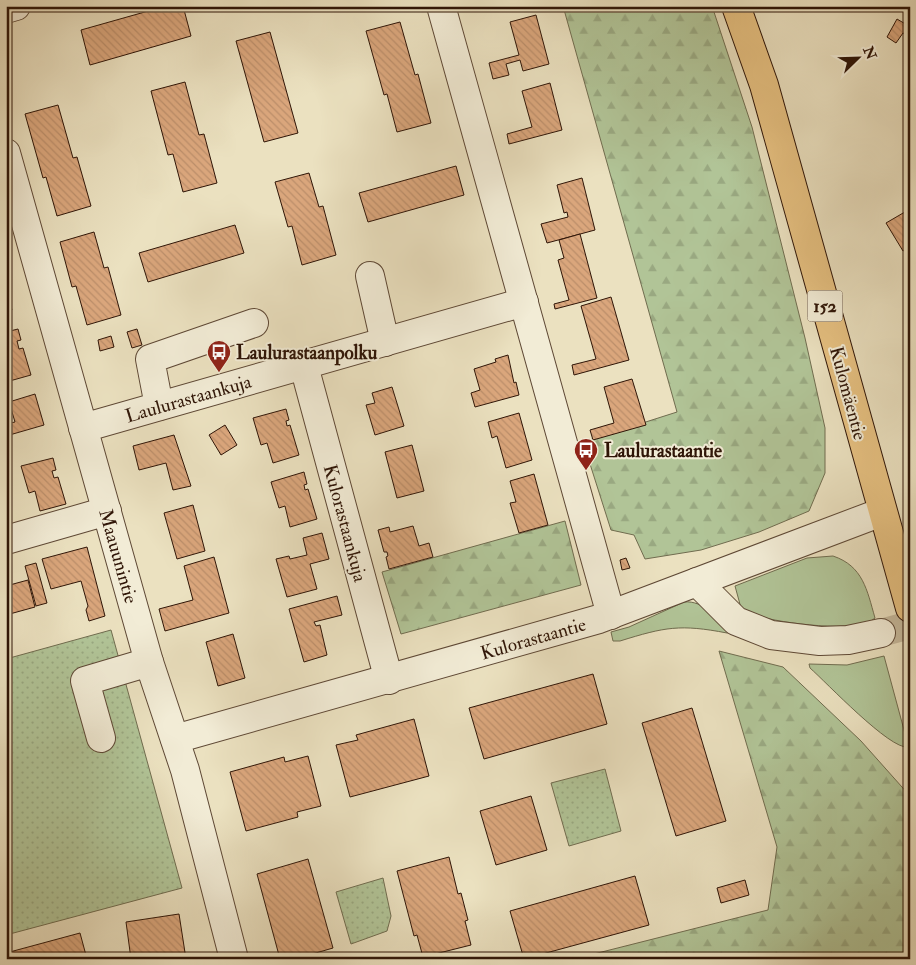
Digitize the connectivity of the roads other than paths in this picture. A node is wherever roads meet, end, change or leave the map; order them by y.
1 (16, 6) edge
2 (441, 6) edge
3 (736, 6) edge
4 (6, 9) edge
5 (6, 153) edge
6 (370, 276) dead end
7 (524, 302) junction
8 (254, 323) dead end
9 (385, 342) junction
10 (304, 366) junction
11 (160, 406) junction
12 (83, 428) junction
13 (107, 511) junction
14 (882, 512) junction
15 (6, 540) edge
16 (697, 582) junction
17 (910, 608) edge
18 (611, 615) junction
19 (881, 633) tunnel mouth
20 (149, 662) junction
21 (389, 680) junction
22 (101, 738) dead end
23 (176, 739) junction
24 (234, 959) edge

1 - 4 street
2 - 7 street
3 - 14 main road, Kulomäentie / 152
5 - 12 street, Maauunintie
6 - 9 street
7 - 9 street, Laulurastaankuja
7 - 18 street
8 - 11 street
9 - 10 street, Laulurastaankuja
10 - 11 street, Laulurastaankuja
10 - 21 street, Kulorastaankuja
11 - 12 street, Laulurastaankuja
12 - 13 street, Maauunintie
13 - 15 street
13 - 20 street, Maauunintie
14 - 16 street, Kulorastaantie
14 - 17 main road, Kulomäentie / 152
16 - 18 street, Kulorastaantie
16 - 19 street
18 - 21 street, Kulorastaantie
20 - 22 street
20 - 23 street, Maauunintie
21 - 23 street, Kulorastaantie
23 - 24 street, Maauunintie

